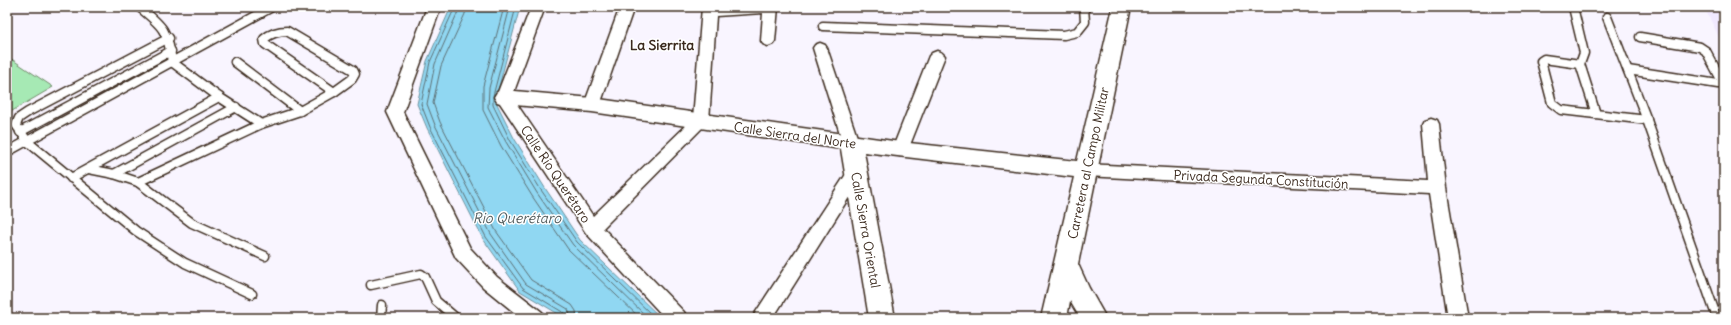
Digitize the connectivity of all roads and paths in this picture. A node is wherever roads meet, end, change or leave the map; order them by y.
1 (139, 7) edge
2 (272, 7) edge
3 (434, 7) edge
4 (538, 7) edge
5 (627, 7) edge
6 (1084, 7) edge
7 (1122, 7) edge
8 (1573, 7) edge
9 (771, 8) edge
10 (708, 9) edge
11 (1607, 16) dead end
12 (823, 26) dead end
13 (1640, 37) dead end
14 (169, 38) junction
15 (768, 41) dead end
16 (820, 48) dead end
17 (171, 51) junction
18 (936, 56) dead end
19 (172, 62) junction
20 (235, 62) dead end
21 (1580, 64) junction
22 (1628, 70) junction
23 (334, 92) junction
24 (219, 97) junction
25 (504, 97) junction
26 (592, 105) junction
27 (236, 107) junction
28 (300, 111) junction
29 (1596, 114) junction
30 (1648, 120) junction
31 (701, 121) junction
32 (261, 124) junction
33 (1431, 124) dead end
34 (20, 132) junction
35 (28, 142) junction
36 (851, 143) junction
37 (900, 150) junction
38 (7, 152) edge
39 (88, 169) junction
40 (1086, 170) junction
41 (856, 172) junction
42 (114, 174) junction
43 (71, 178) junction
44 (138, 182) junction
45 (1437, 188) junction
46 (592, 228) junction
47 (265, 256) dead end
48 (1066, 264) junction
49 (371, 285) dead end
50 (252, 294) dead end
51 (382, 305) dead end
52 (382, 318) edge
53 (456, 318) edge
54 (535, 318) edge
55 (677, 318) edge
56 (762, 318) edge
57 (882, 318) edge
58 (1054, 318) edge
59 (1093, 318) edge
60 (1458, 318) edge
61 (1717, 318) edge

1 - 14 lane
2 - 19 lane
3 - 54 street
4 - 25 street
5 - 26 street
6 - 12 lane
7 - 40 street, Carretera al Campo Militar
8 - 21 lane
9 - 10 street
9 - 15 street
10 - 31 street
11 - 22 lane
13 - 22 lane
14 - 17 lane
14 - 34 lane
16 - 36 street
17 - 19 lane
17 - 34 lane
18 - 37 street
19 - 24 lane
19 - 35 lane
20 - 28 lane
21 - 29 lane
21 - 29 lane
22 - 30 lane
23 - 23 lane
23 - 28 lane
24 - 27 lane
24 - 39 lane
25 - 26 street, Calle Sierra del Norte
25 - 46 street, Calle Río Querétaro
26 - 31 street, Calle Sierra del Norte
27 - 32 lane
27 - 42 lane
28 - 32 lane
29 - 30 lane
30 - 61 lane
31 - 36 street, Calle Sierra del Norte
31 - 46 street
32 - 44 lane
33 - 45 street
34 - 35 lane
35 - 38 lane
35 - 43 lane
36 - 37 street, Calle Sierra del Norte
36 - 41 street, Calle Sierra Oriental
37 - 40 street, Calle Sierra del Norte
39 - 42 lane
39 - 43 lane
40 - 45 street, Privada Segunda Constitución
40 - 48 street, Carretera al Campo Militar
41 - 56 street
41 - 57 street, Calle Sierra Oriental
42 - 44 lane
43 - 50 lane
44 - 47 lane
45 - 60 street
46 - 55 street, Calle Río Querétaro
48 - 58 street, Carretera al Campo Militar
48 - 59 street
49 - 53 lane
51 - 52 lane

